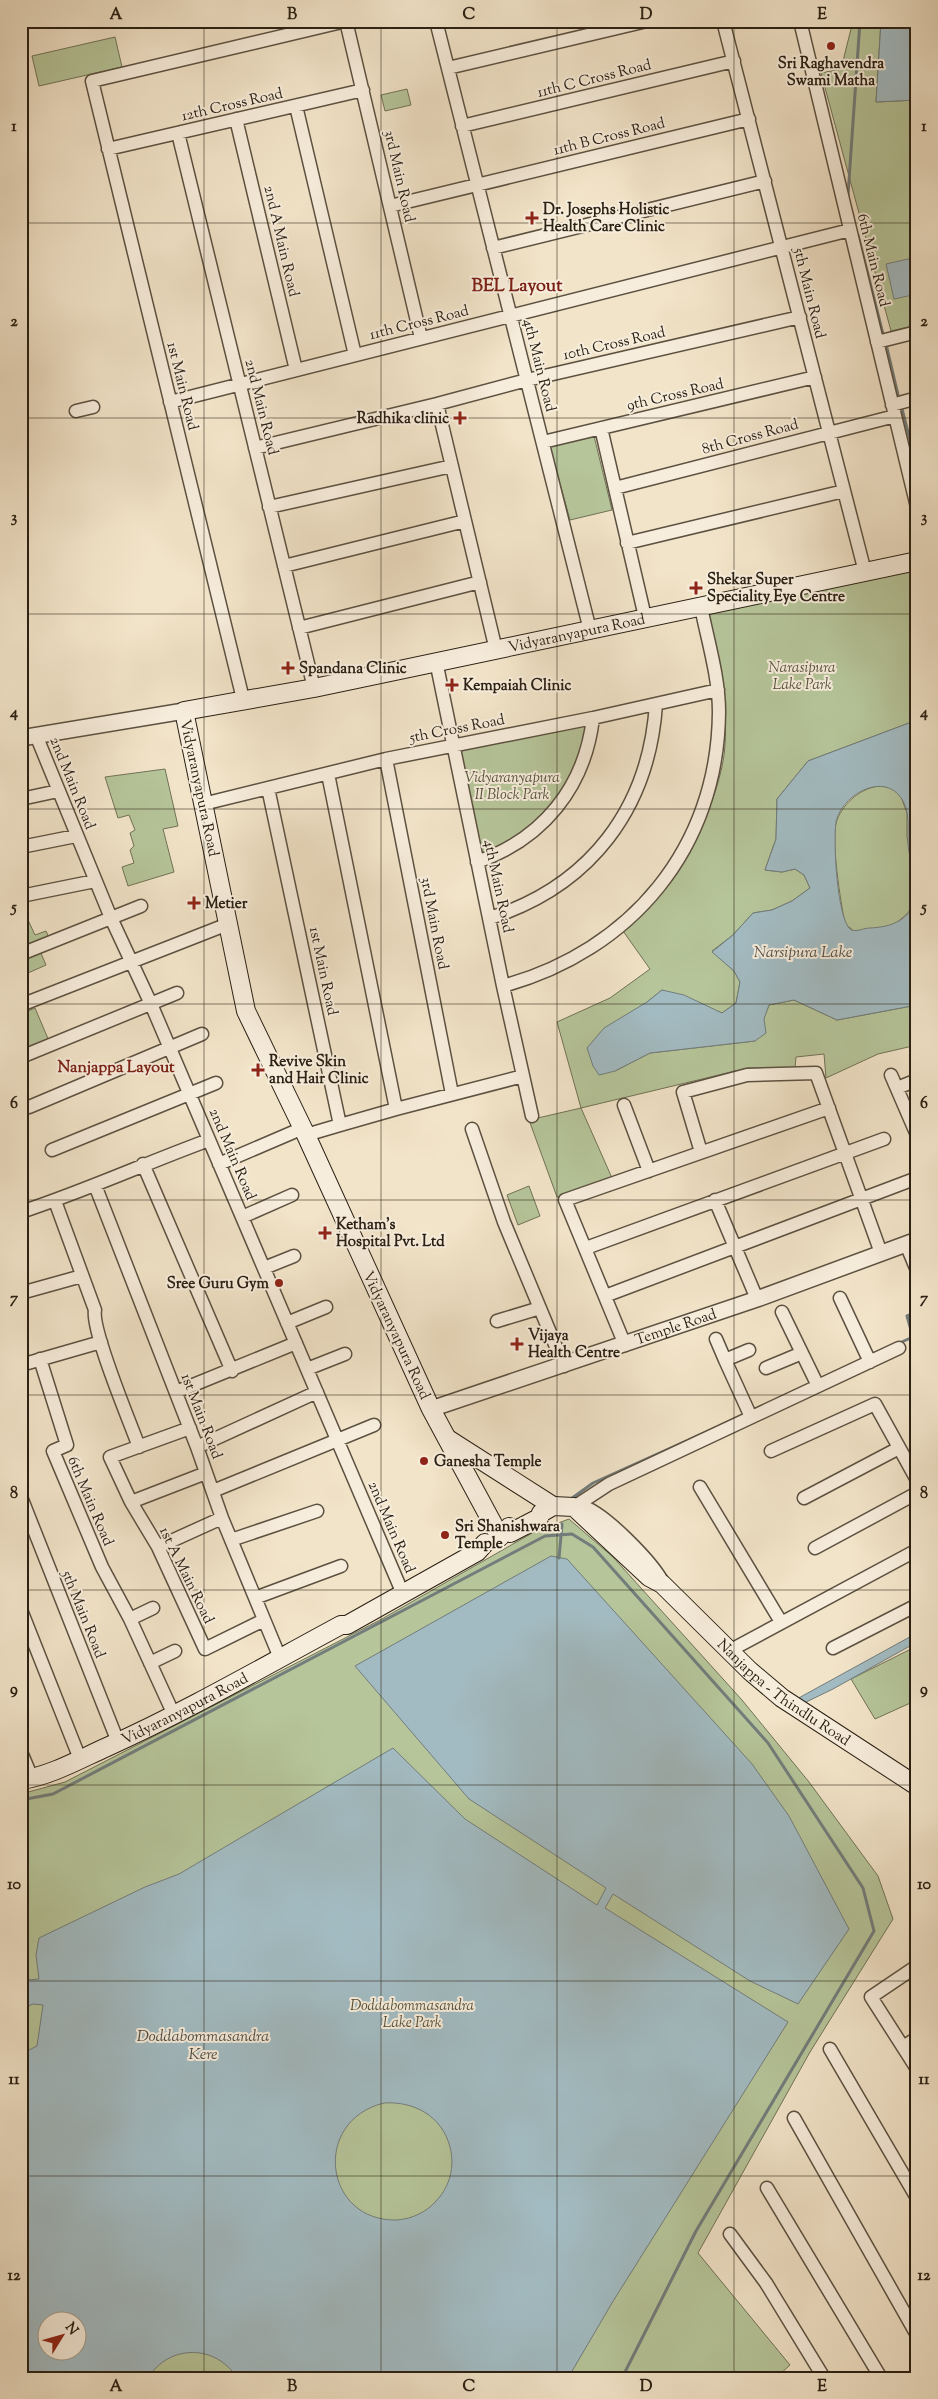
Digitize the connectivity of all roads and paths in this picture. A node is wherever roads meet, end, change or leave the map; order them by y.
1 (346, 21) edge
2 (436, 21) edge
3 (647, 21) edge
4 (723, 21) edge
5 (800, 21) edge
6 (734, 61) junction
7 (448, 68) junction
8 (363, 90) junction
9 (296, 106) junction
10 (749, 119) junction
11 (236, 120) junction
12 (462, 126) junction
13 (178, 133) junction
14 (108, 149) junction
15 (765, 181) junction
16 (477, 184) junction
17 (390, 206) junction
18 (850, 230) junction
19 (782, 247) junction
20 (493, 248) junction
21 (510, 316) junction
22 (800, 317) junction
23 (917, 332) edge
24 (421, 338) junction
25 (886, 340) junction
26 (355, 355) junction
27 (296, 370) junction
28 (815, 377) junction
29 (527, 380) junction
30 (240, 384) junction
31 (170, 402) junction
32 (437, 404) junction
33 (903, 404) edge
34 (94, 407) dead end
35 (76, 411) dead end
36 (601, 428) junction
37 (829, 432) junction
38 (542, 442) junction
39 (255, 448) junction
40 (452, 466) junction
41 (614, 488) junction
42 (844, 491) junction
43 (269, 507) junction
44 (917, 507) edge
45 (465, 521) junction
46 (627, 543) junction
47 (917, 561) edge
48 (284, 566) junction
49 (865, 572) junction
50 (480, 582) junction
51 (701, 607) junction
52 (645, 617) junction
53 (299, 628) junction
54 (590, 630) junction
55 (496, 650) junction
56 (436, 661) junction
57 (314, 688) junction
58 (718, 690) junction
59 (243, 699) junction
60 (656, 704) junction
61 (184, 711) junction
62 (594, 718) junction
63 (29, 736) edge
64 (452, 745) junction
65 (386, 759) junction
66 (328, 774) junction
67 (268, 788) junction
68 (58, 791) junction
69 (21, 799) edge
70 (203, 804) junction
71 (76, 836) junction
72 (21, 847) edge
73 (477, 862) junction
74 (95, 881) junction
75 (21, 896) edge
76 (141, 906) dead end
77 (111, 918) junction
78 (490, 918) junction
79 (228, 924) junction
80 (21, 954) edge
81 (130, 962) junction
82 (503, 986) junction
83 (177, 993) dead end
84 (151, 1004) junction
85 (21, 1005) edge
86 (202, 1034) dead end
87 (170, 1047) junction
88 (21, 1056) edge
89 (523, 1076) junction
90 (891, 1076) dead end
91 (917, 1080) edge
92 (216, 1083) dead end
93 (897, 1088) junction
94 (190, 1094) junction
95 (452, 1094) junction
96 (624, 1105) dead end
97 (29, 1106) dead end
98 (396, 1108) junction
99 (828, 1108) junction
100 (532, 1116) dead end
101 (340, 1126) junction
102 (472, 1129) dead end
103 (305, 1132) junction
104 (917, 1134) edge
105 (884, 1139) dead end
106 (209, 1140) junction
107 (52, 1150) dead end
108 (701, 1152) junction
109 (845, 1153) junction
110 (143, 1164) junction
111 (219, 1164) junction
112 (649, 1171) junction
113 (917, 1178) edge
114 (96, 1185) junction
115 (292, 1195) dead end
116 (715, 1200) junction
117 (862, 1200) junction
118 (55, 1201) junction
119 (21, 1212) edge
120 (242, 1217) junction
121 (912, 1242) edge
122 (735, 1246) junction
123 (586, 1248) junction
124 (881, 1253) junction
125 (294, 1256) dead end
126 (264, 1268) junction
127 (916, 1268) edge
128 (82, 1276) junction
129 (21, 1293) edge
130 (605, 1296) junction
131 (840, 1298) dead end
132 (757, 1299) junction
133 (326, 1307) dead end
134 (540, 1308) junction
135 (782, 1312) dead end
136 (497, 1320) dead end
137 (287, 1323) junction
138 (716, 1339) dead end
139 (101, 1342) junction
140 (296, 1343) junction
141 (625, 1345) junction
142 (899, 1348) dead end
143 (749, 1350) dead end
144 (802, 1352) junction
145 (345, 1354) dead end
146 (40, 1359) junction
147 (868, 1359) junction
148 (725, 1360) junction
149 (21, 1365) edge
150 (564, 1366) junction
151 (766, 1368) dead end
152 (307, 1369) junction
153 (232, 1371) junction
154 (816, 1383) junction
155 (176, 1392) junction
156 (317, 1392) junction
157 (432, 1409) junction
158 (750, 1413) junction
159 (374, 1425) dead end
160 (190, 1428) junction
161 (446, 1438) junction
162 (337, 1440) junction
163 (140, 1447) junction
164 (197, 1447) junction
165 (899, 1448) junction
166 (771, 1451) dead end
167 (206, 1472) junction
168 (917, 1480) edge
169 (700, 1487) dead end
170 (213, 1491) junction
171 (917, 1493) edge
172 (21, 1497) edge
173 (804, 1498) dead end
174 (131, 1502) junction
175 (574, 1507) junction
176 (547, 1510) junction
177 (317, 1511) dead end
178 (222, 1518) junction
179 (498, 1536) junction
180 (231, 1540) junction
181 (158, 1548) junction
182 (815, 1548) dead end
183 (917, 1550) edge
184 (341, 1566) dead end
185 (400, 1587) junction
186 (255, 1598) junction
187 (917, 1605) edge
188 (152, 1608) dead end
189 (21, 1610) edge
190 (130, 1620) junction
191 (264, 1620) junction
192 (781, 1622) junction
193 (341, 1625) junction
194 (833, 1648) dead end
195 (175, 1651) dead end
196 (729, 1651) junction
197 (280, 1658) junction
198 (150, 1663) junction
199 (174, 1715) junction
200 (118, 1742) junction
201 (21, 1752) edge
202 (80, 1759) junction
203 (27, 1779) edge
204 (913, 1779) edge
205 (914, 1968) dead end
206 (917, 2038) edge
207 (903, 2047) junction
208 (830, 2049) dead end
209 (917, 2069) edge
210 (794, 2118) dead end
211 (767, 2188) dead end
212 (917, 2198) edge
213 (730, 2234) dead end
214 (917, 2335) edge
215 (824, 2378) edge
216 (881, 2378) edge

1 - 8 street, 3rd Main Road
1 - 14 street, 1st Main Road
2 - 7 street, 4th Main Road
3 - 7 street
4 - 6 street, 5th Main Road
5 - 18 street, 6th Main Road
6 - 10 street, 5th Main Road
6 - 12 street, 11th C Cross Road
7 - 12 street, 4th Main Road
8 - 9 street, 12th Cross Road
8 - 17 street, 3rd Main Road
9 - 11 street, 12th Cross Road
9 - 26 street
10 - 15 street, 5th Main Road
10 - 16 street, 11th B Cross Road
11 - 13 street, 12th Cross Road
11 - 27 street, 2nd A Main Road
12 - 16 street, 4th Main Road
13 - 14 street, 12th Cross Road
13 - 30 street, 2nd Main Road
14 - 31 street, 1st Main Road
15 - 19 street, 5th Main Road
15 - 20 street
16 - 17 street, 11th B Cross Road
16 - 20 street, 4th Main Road
17 - 24 street, 3rd Main Road
18 - 19 street, 11th Cross Road
18 - 25 street, 6th Main Road
19 - 21 street, 11th Cross Road
19 - 22 street, 5th Main Road
20 - 21 street, 4th Main Road
21 - 24 street, 11th Cross Road
21 - 29 street, 4th Main Road
22 - 28 street, 5th Main Road
22 - 29 street, 10th Cross Road
23 - 25 street
24 - 26 street, 11th Cross Road
25 - 33 street, 6th Main Road
26 - 27 street, 11th Cross Road
27 - 30 street, 11th Cross Road
28 - 36 street, 9th Cross Road
28 - 37 street, 5th Main Road
29 - 32 street, 10th Cross Road
29 - 38 street, 4th Main Road
30 - 31 street, 11th Cross Road
30 - 39 street, 2nd Main Road
31 - 59 street, 1st Main Road
32 - 39 street, 10th Cross Road
32 - 40 street
33 - 37 street, 8th Cross Road
33 - 44 street, 6th Main Road
34 - 35 street
36 - 38 street, 9th Cross Road
36 - 41 street
37 - 41 street, 8th Cross Road
37 - 42 street, 5th Main Road
38 - 54 street, 4th Main Road
39 - 43 street, 2nd Main Road
40 - 43 street
40 - 45 street
41 - 46 street
42 - 46 street
42 - 49 street, 5th Main Road
43 - 48 street, 2nd Main Road
45 - 48 street
45 - 50 street
46 - 52 street
47 - 49 main road, Vidyaranyapura Road
48 - 53 street, 2nd Main Road
49 - 51 main road, Vidyaranyapura Road
50 - 53 street
50 - 55 street
51 - 52 main road, Vidyaranyapura Road
51 - 58 street
52 - 54 main road, Vidyaranyapura Road
53 - 57 street, 2nd Main Road
54 - 55 main road, Vidyaranyapura Road
55 - 56 main road, Vidyaranyapura Road
56 - 57 main road, Vidyaranyapura Road
56 - 64 street, 4th Main Road
57 - 59 main road, Vidyaranyapura Road
58 - 60 street, 5th Cross Road
58 - 82 street
59 - 61 main road, Vidyaranyapura Road
60 - 62 street, 5th Cross Road
60 - 78 street
61 - 63 street
61 - 70 main road, Vidyaranyapura Road
62 - 64 street, 5th Cross Road
62 - 73 street
63 - 68 street, 2nd Main Road
64 - 65 street, 5th Cross Road
64 - 73 street, 4th Main Road
65 - 66 street, 5th Cross Road
65 - 95 street, 3rd Main Road
66 - 67 street, 5th Cross Road
66 - 98 street
67 - 70 street, 5th Cross Road
67 - 101 street, 1st Main Road
68 - 69 street
68 - 71 street, 2nd Main Road
70 - 79 main road, Vidyaranyapura Road
71 - 72 street
71 - 74 street, 2nd Main Road
73 - 78 street, 4th Main Road
74 - 75 street
74 - 77 street, 2nd Main Road
76 - 77 street
77 - 80 street
77 - 81 street, 2nd Main Road
78 - 82 street, 4th Main Road
79 - 81 street
79 - 103 main road, Vidyaranyapura Road
81 - 84 street, 2nd Main Road
81 - 85 street
82 - 89 street, 4th Main Road
83 - 84 street
84 - 87 street, 2nd Main Road
84 - 88 street
86 - 87 street
87 - 94 street, 2nd Main Road
87 - 97 street
89 - 95 street
89 - 100 street, 4th Main Road
90 - 93 street
91 - 93 street
92 - 94 street
93 - 104 street
94 - 106 street, 2nd Main Road
94 - 107 street
95 - 98 street
96 - 112 street
98 - 101 street
99 - 108 street
99 - 108 street
99 - 109 street
101 - 103 street
102 - 134 street
103 - 111 street
103 - 157 main road, Vidyaranyapura Road
105 - 109 street
106 - 110 street
106 - 111 street, 2nd Main Road
108 - 112 street
109 - 116 street
109 - 117 street
110 - 114 street
110 - 153 street
111 - 120 street, 2nd Main Road
112 - 123 street
113 - 117 street
114 - 118 street
114 - 155 street, 1st Main Road
115 - 120 street
116 - 122 street
116 - 123 street
117 - 122 street
117 - 124 street
118 - 119 street
118 - 128 street
120 - 126 street, 2nd Main Road
121 - 124 street, Temple Road
121 - 127 street
122 - 130 street
122 - 132 street
123 - 130 street
124 - 132 street, Temple Road
125 - 126 street
126 - 137 street, 2nd Main Road
128 - 129 street
128 - 139 street
130 - 141 street
131 - 147 street
132 - 141 street, Temple Road
133 - 137 street
134 - 136 street
134 - 150 street
135 - 144 street
137 - 140 street, 2nd Main Road
138 - 148 street
139 - 146 street
139 - 163 street
140 - 152 street, 2nd Main Road
140 - 153 street
141 - 150 street, Temple Road
142 - 147 street
143 - 148 street
144 - 151 street
144 - 154 street
145 - 152 street
146 - 149 street
146 - 190 street, 6th Main Road
147 - 154 street
148 - 158 street
150 - 157 street, Temple Road
152 - 156 street, 2nd Main Road
153 - 155 street
154 - 158 street
155 - 160 street, 1st Main Road
156 - 162 street, 2nd Main Road
156 - 164 street
157 - 161 main road, Vidyaranyapura Road
158 - 175 street
159 - 162 street
160 - 163 street
160 - 164 street, 1st Main Road
161 - 176 main road
161 - 179 main road, Vidyaranyapura Road
162 - 170 street
162 - 185 street, 2nd Main Road
163 - 174 street, 1st A Main Road
164 - 167 street, 1st Main Road
165 - 166 street
165 - 168 street
165 - 173 street
167 - 170 street, 1st Main Road
167 - 174 street
169 - 192 street
170 - 178 street, 1st Main Road
171 - 182 street
172 - 200 street, 5th Main Road
174 - 181 street, 1st A Main Road
175 - 176 main road
175 - 196 main road, Nanjappa - Thindlu Road
176 - 179 main road
177 - 180 street
178 - 180 street, 1st Main Road
178 - 181 street
179 - 185 main road, Vidyaranyapura Road
179 - 193 main road, Vidyaranyapura Road
180 - 186 street, 1st Main Road
181 - 191 street, 1st A Main Road
183 - 192 street
184 - 186 street
185 - 193 main road, Vidyaranyapura Road
186 - 191 street, 1st Main Road
187 - 194 street
188 - 190 street
189 - 202 street
190 - 198 street, 6th Main Road
191 - 197 street, 1st Main Road
192 - 196 street
193 - 197 main road, Vidyaranyapura Road
195 - 198 street
196 - 204 main road, Nanjappa - Thindlu Road
197 - 199 main road, Vidyaranyapura Road
198 - 199 street, 6th Main Road
199 - 200 main road, Vidyaranyapura Road
200 - 202 main road, Vidyaranyapura Road
201 - 203 street
202 - 203 main road, Vidyaranyapura Road
205 - 207 street
206 - 207 street
207 - 209 street
208 - 212 street
210 - 214 street
211 - 216 street
213 - 215 street

